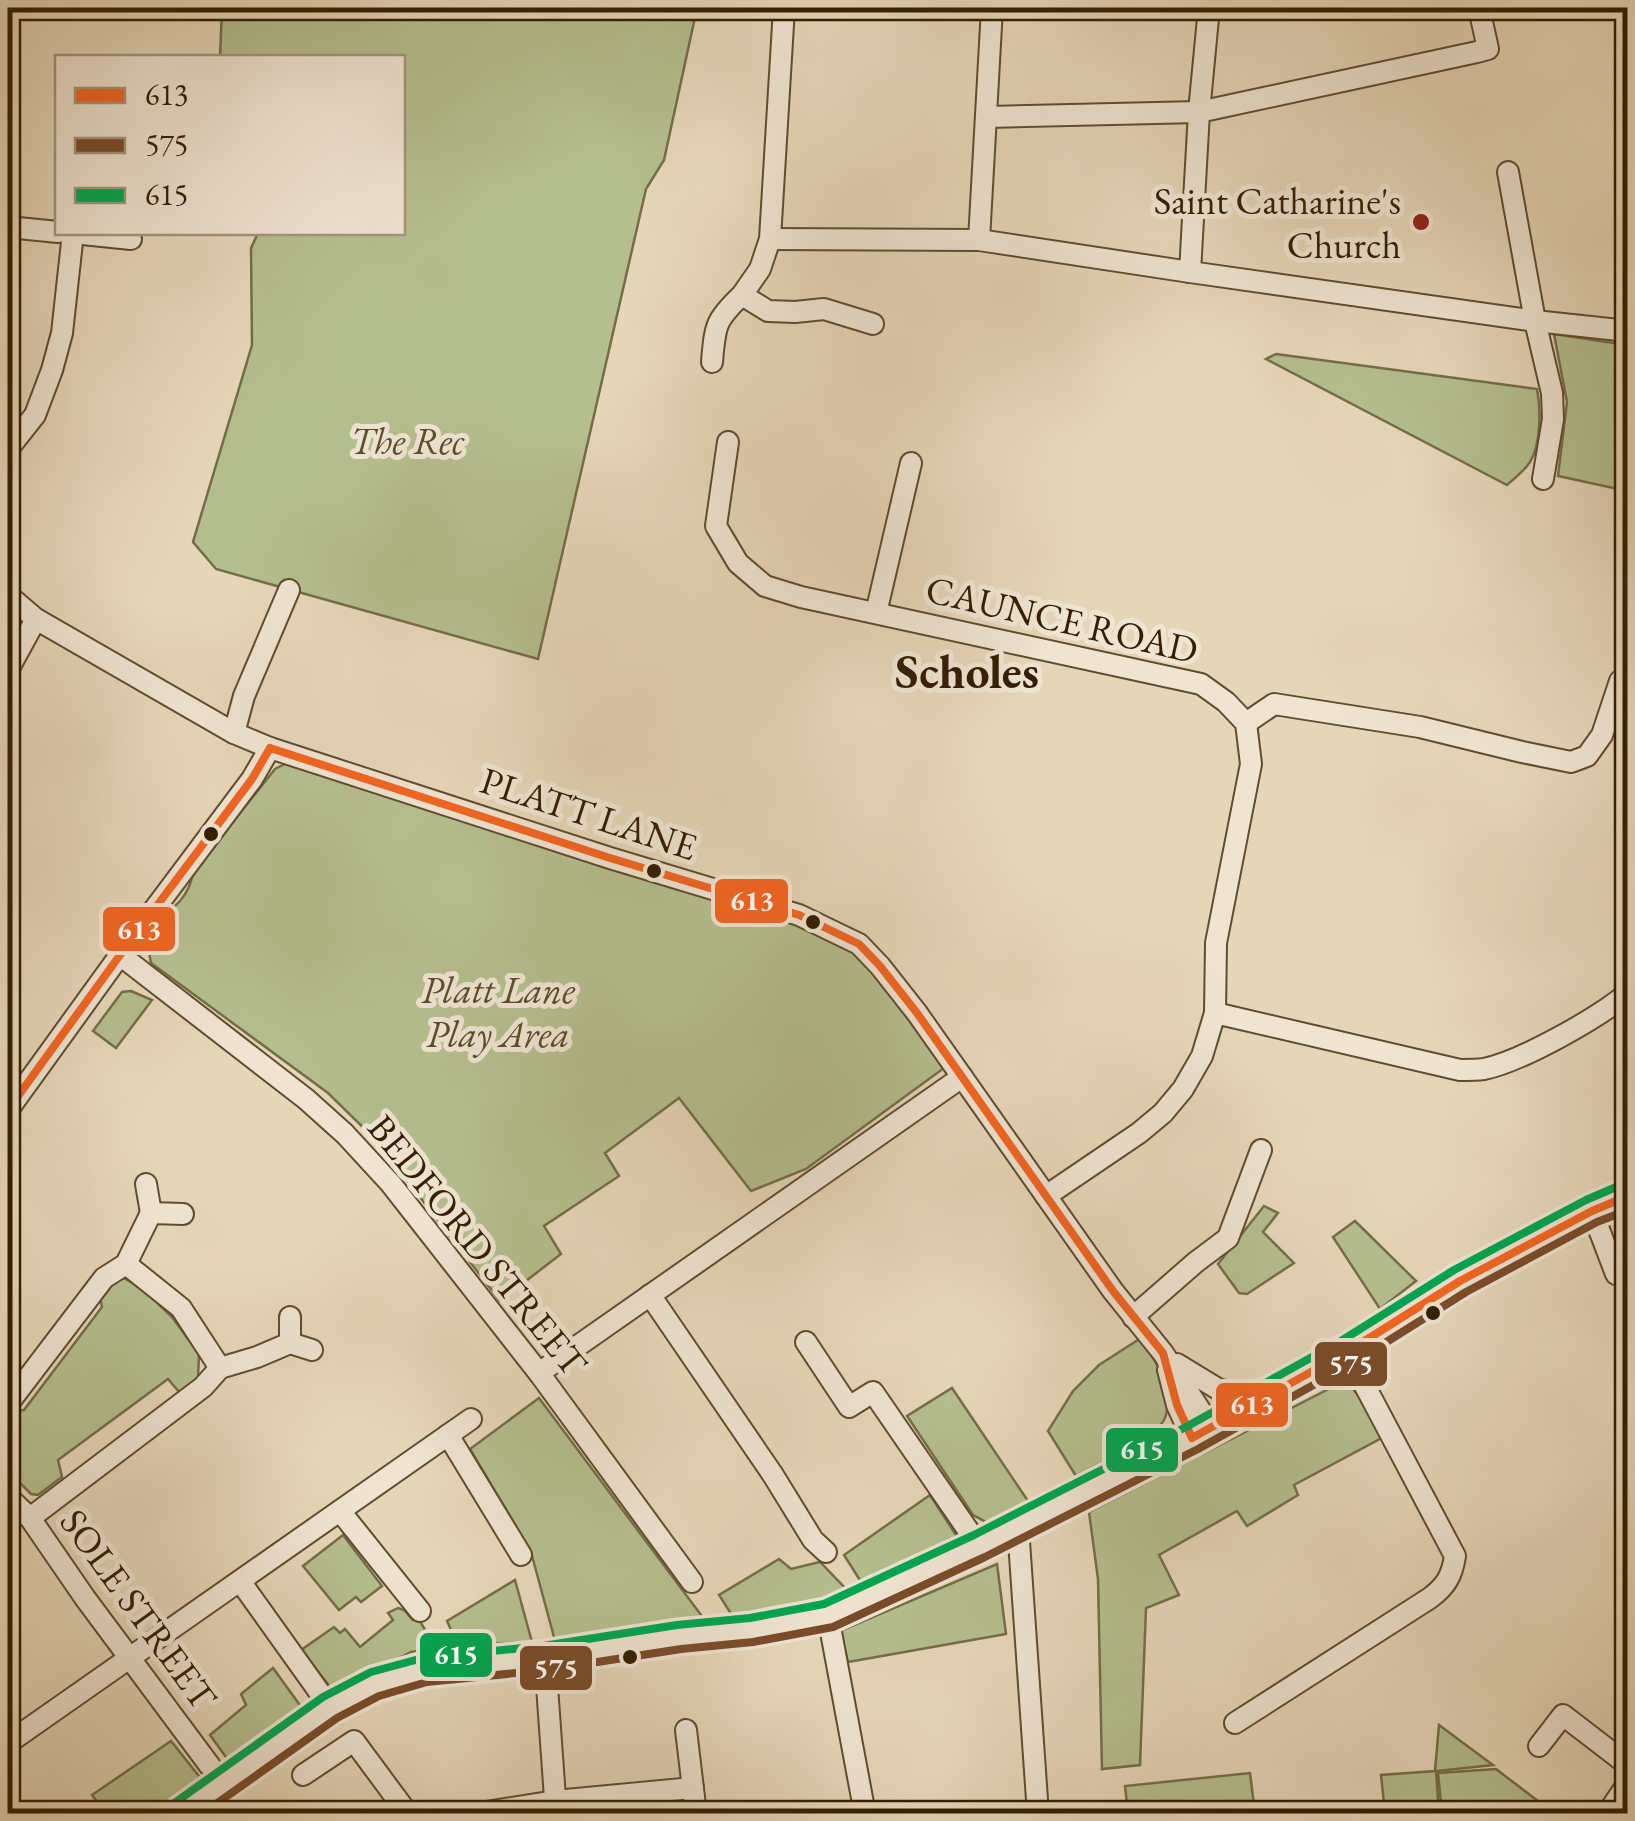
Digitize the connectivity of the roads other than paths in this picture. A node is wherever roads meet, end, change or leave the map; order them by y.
1 (784, 8) edge
2 (992, 8) edge
3 (1209, 8) edge
4 (1479, 8) edge
5 (1199, 112) junction
6 (988, 117) junction
7 (1508, 172) dead end
8 (8, 227) edge
9 (55, 232) edge
10 (73, 235) edge
11 (96, 235) edge
12 (131, 238) dead end
13 (770, 240) junction
14 (979, 240) junction
15 (1190, 272) junction
16 (742, 295) junction
17 (1535, 321) junction
18 (873, 324) dead end
19 (1628, 332) edge
20 (712, 362) dead end
21 (728, 442) dead end
22 (8, 449) edge
23 (911, 463) dead end
24 (1543, 479) dead end
25 (289, 590) dead end
26 (8, 595) edge
27 (876, 613) junction
28 (36, 620) junction
29 (8, 670) edge
30 (1628, 681) edge
31 (1246, 723) junction
32 (234, 733) junction
33 (270, 748) junction
34 (120, 954) junction
35 (1628, 993) edge
36 (1215, 1013) junction
37 (962, 1076) junction
38 (8, 1110) edge
39 (1261, 1150) dead end
40 (146, 1184) dead end
41 (1046, 1196) junction
42 (1628, 1196) edge
43 (1592, 1211) junction
44 (151, 1213) junction
45 (183, 1214) dead end
46 (126, 1264) junction
47 (1616, 1274) dead end
48 (650, 1295) junction
49 (290, 1317) dead end
50 (1134, 1317) junction
51 (806, 1342) dead end
52 (290, 1343) junction
53 (312, 1350) dead end
54 (1347, 1352) junction
55 (1164, 1354) junction
56 (220, 1368) junction
57 (539, 1374) junction
58 (1259, 1400) junction
59 (8, 1404) edge
60 (471, 1419) dead end
61 (1202, 1433) junction
62 (448, 1435) junction
63 (8, 1496) edge
64 (340, 1511) junction
65 (30, 1518) junction
66 (1018, 1526) junction
67 (979, 1546) junction
68 (815, 1547) dead end
69 (521, 1555) dead end
70 (240, 1581) junction
71 (692, 1582) dead end
72 (420, 1611) dead end
73 (828, 1616) junction
74 (130, 1658) junction
75 (545, 1658) junction
76 (330, 1708) junction
77 (1235, 1722) dead end
78 (686, 1730) dead end
79 (8, 1744) edge
80 (1539, 1746) dead end
81 (1628, 1765) edge
82 (210, 1766) dead end
83 (303, 1775) dead end
84 (1628, 1784) edge
85 (693, 1788) junction
86 (555, 1807) edge
87 (180, 1814) edge
88 (408, 1814) edge
89 (474, 1814) edge
90 (696, 1814) edge
91 (866, 1814) edge
92 (1038, 1814) edge
93 (1607, 1814) edge

1 - 13 street
2 - 6 street
3 - 5 street
4 - 5 street
5 - 6 street
5 - 15 street
6 - 14 street
7 - 17 street
8 - 9 street
10 - 22 street
11 - 12 street
13 - 14 street
13 - 16 street
14 - 15 street
15 - 17 street
16 - 18 street
16 - 20 street
17 - 19 street
17 - 24 street
21 - 27 street, CAUNCE ROAD
23 - 27 street
25 - 32 street
26 - 28 street, PLATT LANE
27 - 31 street, CAUNCE ROAD
28 - 29 street
28 - 32 street, PLATT LANE
30 - 31 street
31 - 36 street
32 - 33 street, PLATT LANE
33 - 34 street
33 - 37 street, PLATT LANE
34 - 38 street
34 - 57 street, BEDFORD STREET
35 - 36 street
36 - 41 street
37 - 41 street, PLATT LANE
37 - 48 street
39 - 50 street
40 - 44 street
41 - 50 street, PLATT LANE
42 - 43 main road
43 - 47 street
43 - 54 main road
44 - 45 street
44 - 46 street
46 - 56 street
46 - 59 street
48 - 57 street
48 - 68 street
49 - 52 street
50 - 55 street, PLATT LANE
51 - 67 street
52 - 53 street
52 - 56 street
54 - 58 main road
54 - 77 street
55 - 58 street, PLATT LANE
55 - 61 street, PLATT LANE
56 - 65 street
57 - 71 street, BEDFORD STREET
58 - 61 main road
60 - 62 street
61 - 66 main road
62 - 64 street
62 - 69 street
63 - 65 street, SOLE STREET
64 - 70 street
64 - 72 street
65 - 74 street, SOLE STREET
66 - 67 main road
66 - 92 street
67 - 73 main road
70 - 74 street
70 - 76 street
73 - 75 main road
73 - 91 street
74 - 79 street
74 - 82 street, SOLE STREET
75 - 76 main road
75 - 86 street
76 - 87 main road
78 - 85 street
80 - 81 street
83 - 88 street
84 - 93 street
85 - 86 street
85 - 90 street
86 - 89 street

